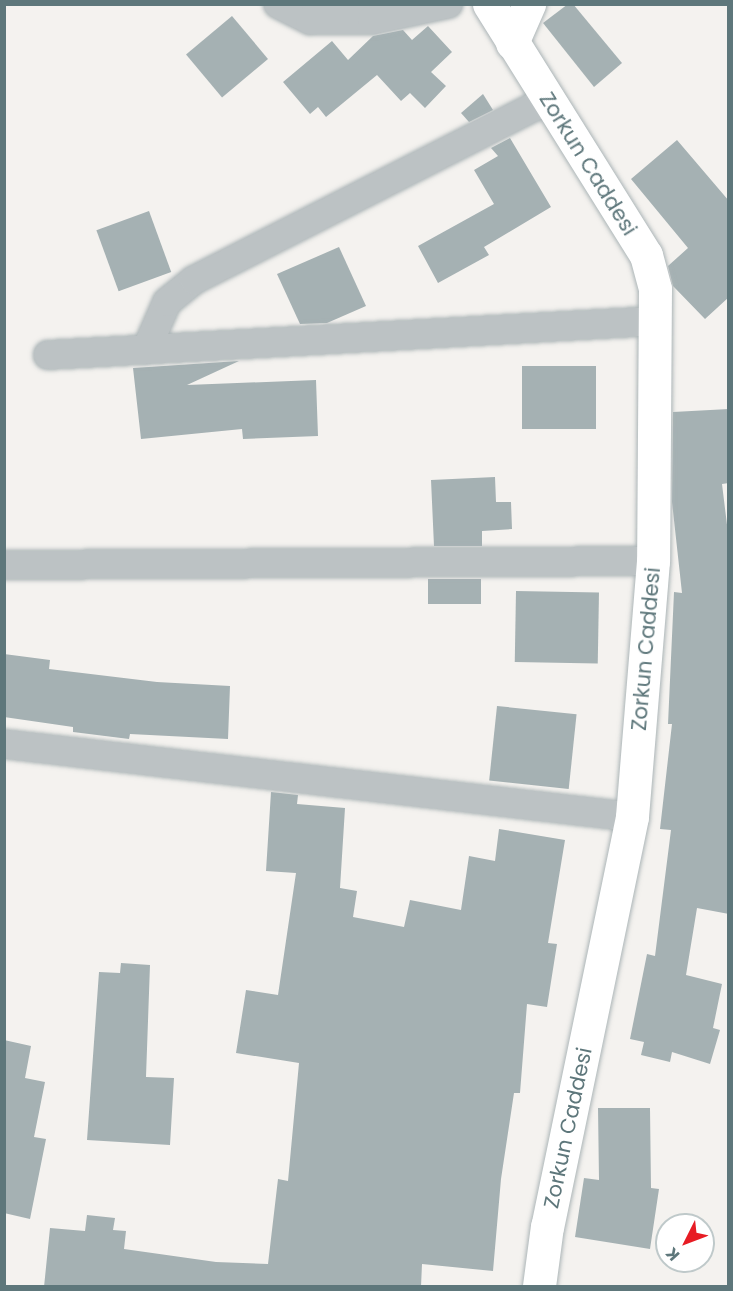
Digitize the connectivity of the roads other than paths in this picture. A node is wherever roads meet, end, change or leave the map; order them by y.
1 (278, 4) edge
2 (448, 4) edge
3 (489, 4) edge
4 (529, 4) edge
5 (512, 43) junction
6 (548, 100) junction
7 (654, 321) junction
8 (146, 350) junction
9 (48, 354) dead end
10 (653, 561) junction
11 (4, 565) edge
12 (4, 744) edge
13 (632, 817) junction
14 (539, 1287) edge

1 - 2 street
3 - 5 street, Zorkun Caddesi
4 - 5 street
5 - 6 street, Zorkun Caddesi
6 - 7 street, Zorkun Caddesi
6 - 8 street
7 - 8 street
7 - 10 street, Zorkun Caddesi
8 - 9 street
10 - 11 street
10 - 13 street, Zorkun Caddesi
12 - 13 street
13 - 14 street, Zorkun Caddesi

